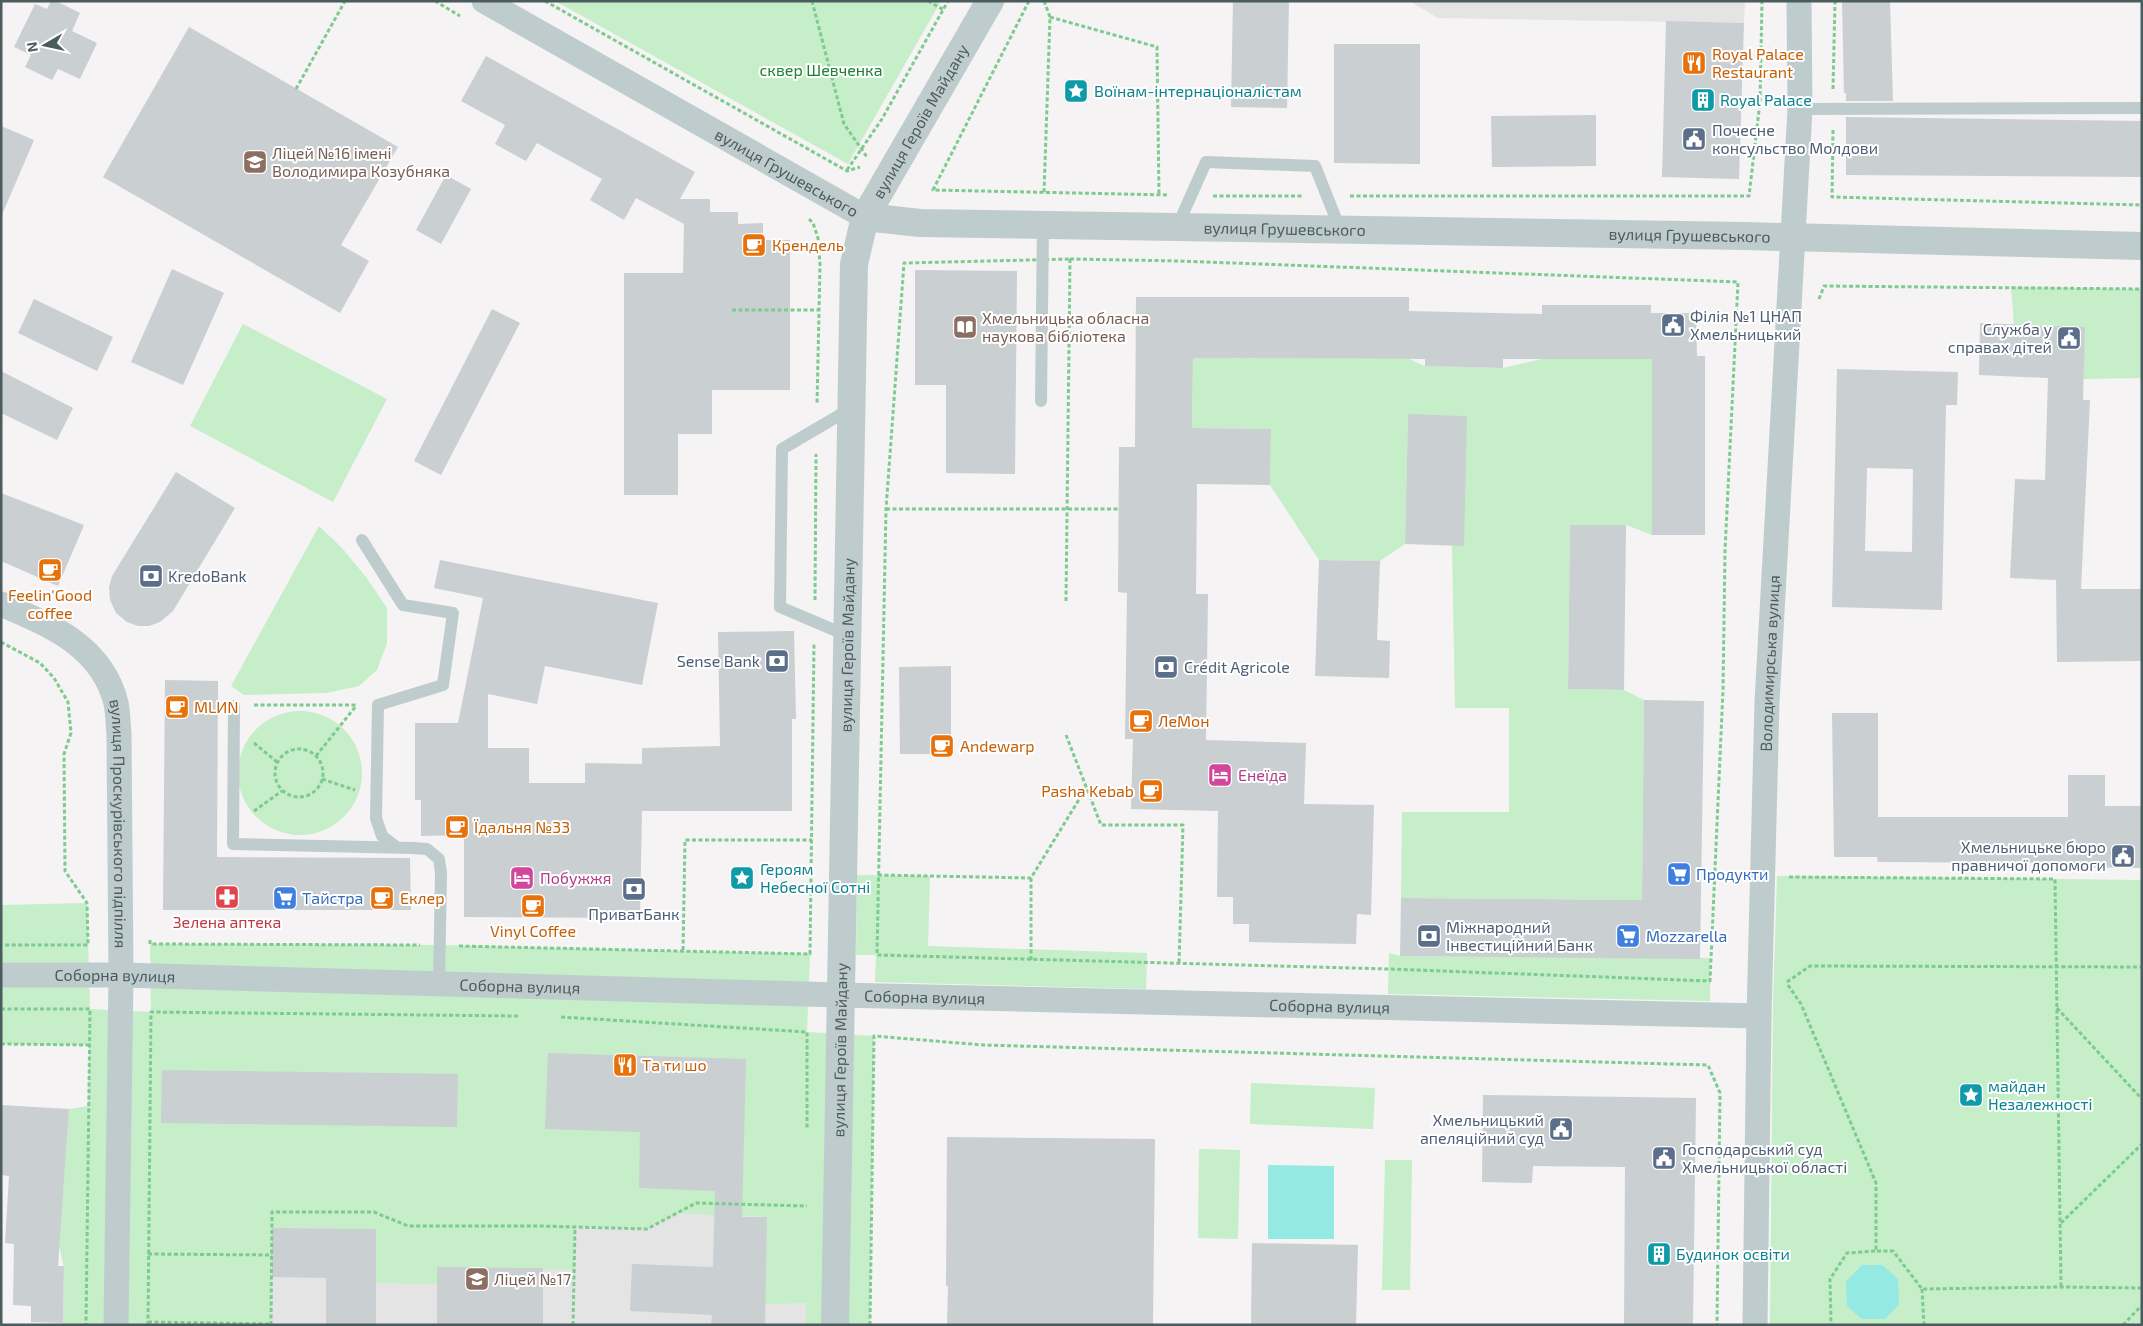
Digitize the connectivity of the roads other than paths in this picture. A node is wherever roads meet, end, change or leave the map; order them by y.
1 (484, 1) edge
2 (990, 1) edge
3 (1800, 1) edge
4 (2142, 108) edge
5 (1800, 109) junction
6 (866, 217) junction
7 (1043, 224) junction
8 (1177, 226) junction
9 (1340, 229) junction
10 (1792, 238) junction
11 (2142, 246) edge
12 (1041, 401) dead end
13 (850, 409) junction
14 (362, 540) dead end
15 (1, 604) edge
16 (846, 635) junction
17 (234, 706) road end
18 (395, 846) junction
19 (1, 975) edge
20 (121, 975) junction
21 (439, 984) junction
22 (839, 995) junction
23 (1759, 1016) junction
24 (116, 1325) edge
25 (835, 1325) edge
26 (1755, 1325) edge

1 - 6 street, вулиця Грушевського
2 - 6 street, вулиця Героїв Майдану
3 - 5 street, Володимирська вулиця
4 - 5 lane
5 - 10 street, Володимирська вулиця
6 - 7 street, вулиця Грушевського
6 - 13 street, вулиця Героїв Майдану
7 - 8 street, вулиця Грушевського
7 - 12 lane
8 - 9 street, вулиця Грушевського
8 - 9 lane
9 - 10 street, вулиця Грушевського
10 - 11 street, вулиця Грушевського
10 - 23 street, Володимирська вулиця
13 - 16 street, вулиця Героїв Майдану
13 - 16 lane
14 - 18 lane
15 - 20 street, вулиця Проскурівського підпілля
16 - 22 street, вулиця Героїв Майдану
17 - 18 lane
18 - 21 lane
19 - 20 street, Соборна вулиця
20 - 21 street, Соборна вулиця
20 - 24 street, вулиця Проскурівського підпілля
21 - 22 street, Соборна вулиця
22 - 23 street, Соборна вулиця
22 - 25 street, вулиця Героїв Майдану
23 - 26 street, Володимирська вулиця

